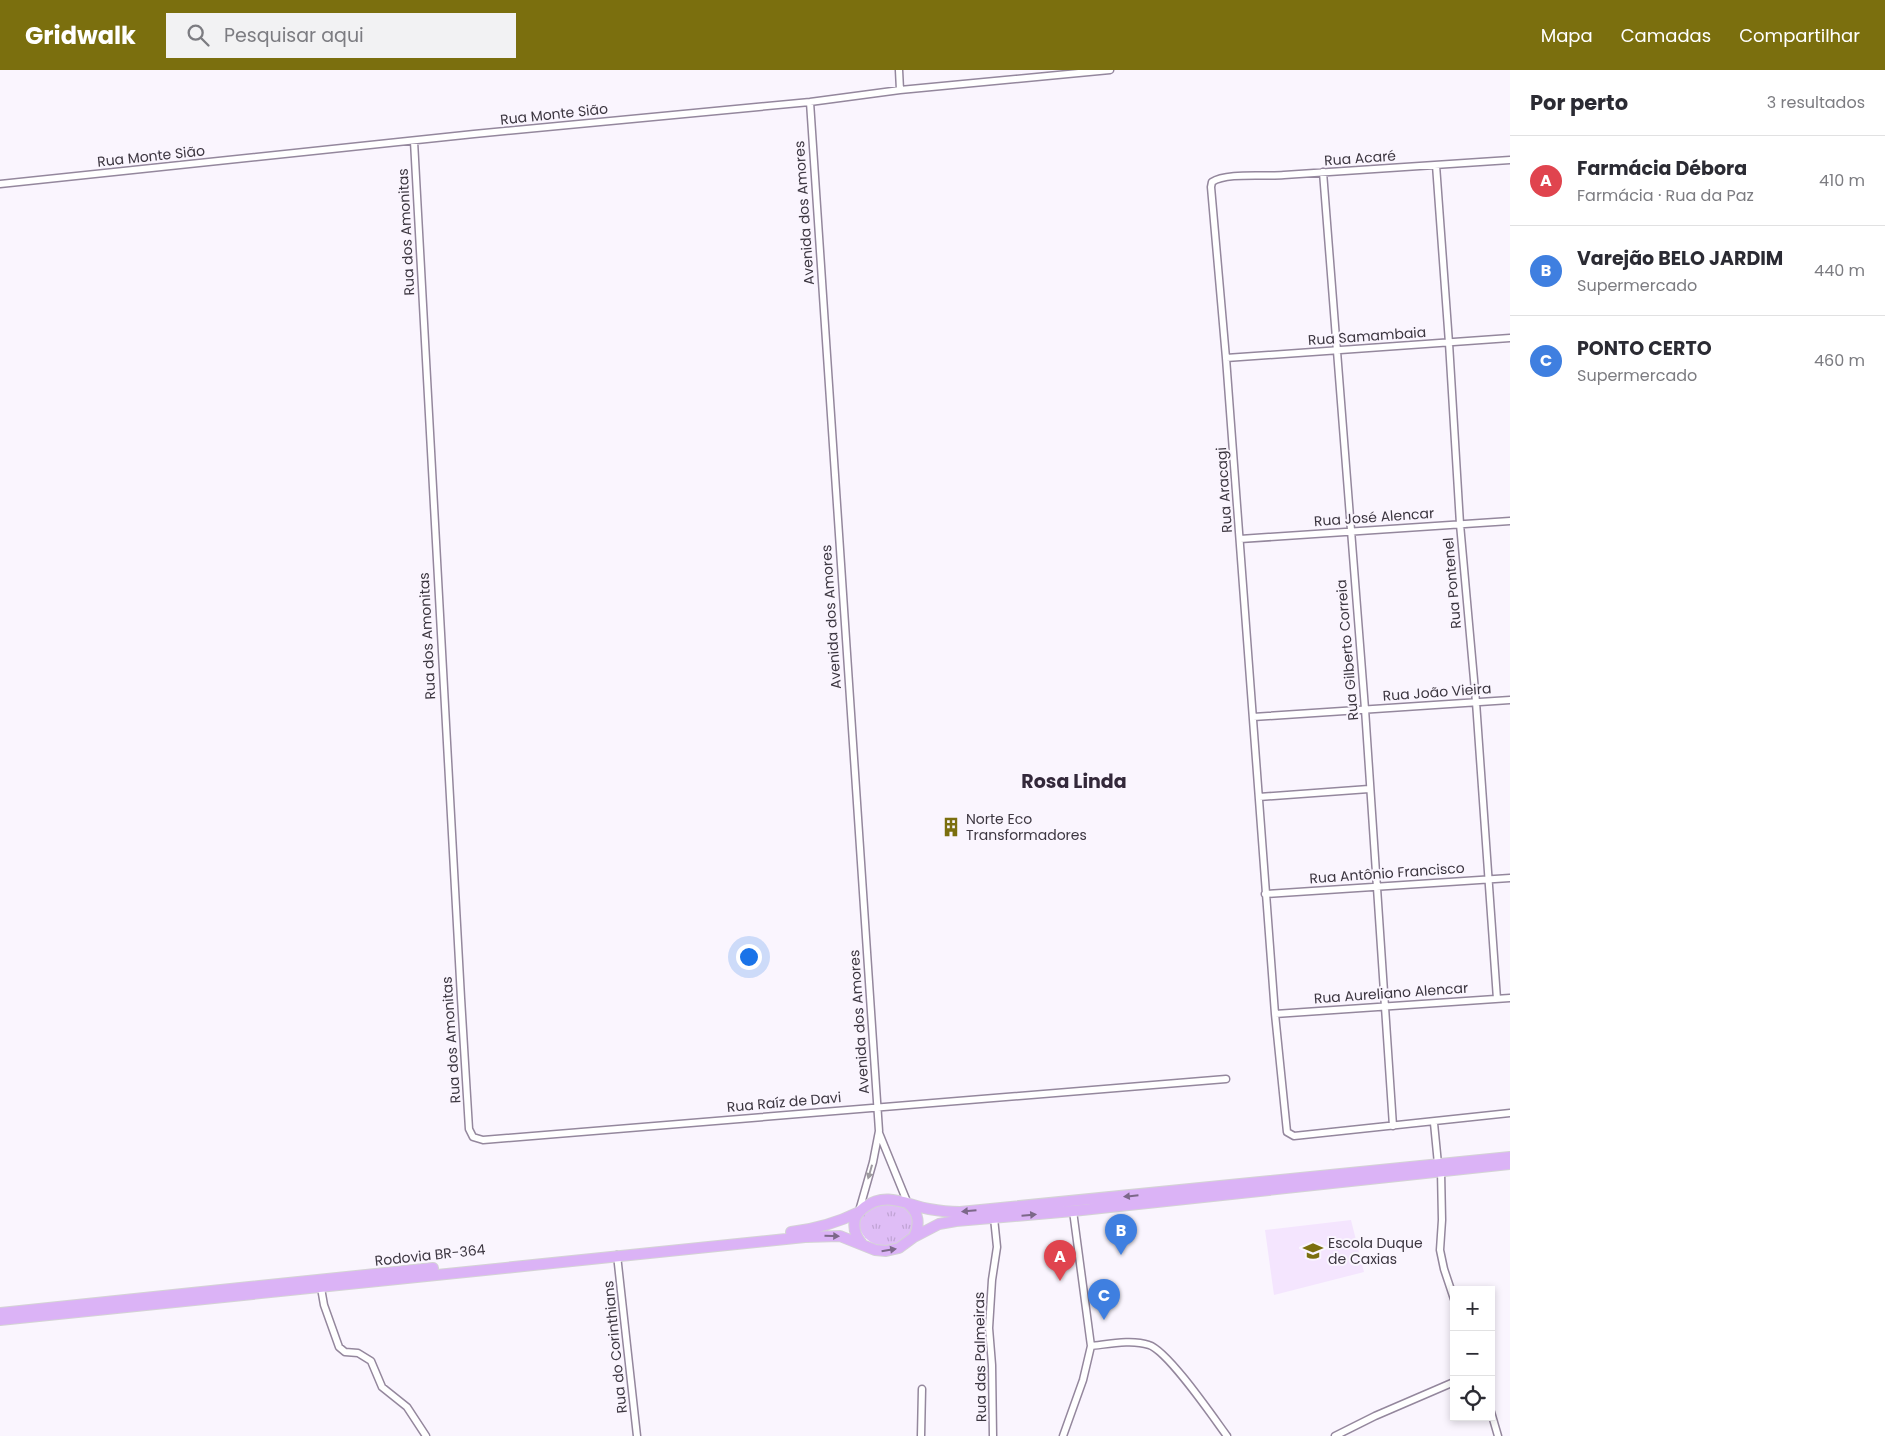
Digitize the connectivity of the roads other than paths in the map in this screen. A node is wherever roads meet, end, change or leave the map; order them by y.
1 (899, 70) edge
2 (1110, 70) edge
3 (900, 90) junction
4 (810, 102) junction
5 (414, 141) junction
6 (1510, 160) edge
7 (1436, 165) junction
8 (1323, 172) junction
9 (1212, 182) joint
10 (0, 184) edge
11 (1510, 338) edge
12 (1449, 342) junction
13 (1336, 352) junction
14 (1226, 358) junction
15 (1510, 521) edge
16 (1460, 524) junction
17 (1350, 531) junction
18 (1240, 538) junction
19 (1510, 700) edge
20 (1476, 702) junction
21 (1365, 710) junction
22 (1253, 717) junction
23 (1369, 789) junction
24 (1260, 797) junction
25 (1510, 878) edge
26 (1488, 879) junction
27 (1376, 886) junction
28 (1265, 894) junction
29 (1510, 998) edge
30 (1496, 999) junction
31 (1386, 1007) junction
32 (1275, 1014) junction
33 (1226, 1079) dead end
34 (877, 1107) junction
35 (1510, 1114) edge
36 (1434, 1123) junction
37 (1393, 1126) junction
38 (469, 1129) joint
39 (879, 1131) junction
40 (1510, 1157) edge
41 (1510, 1164) edge
42 (1439, 1167) junction
43 (908, 1204) junction
44 (1073, 1211) junction
45 (859, 1212) junction
46 (994, 1218) junction
47 (914, 1237) junction
48 (862, 1244) junction
49 (617, 1255) junction
50 (1450, 1287) edge
51 (321, 1288) junction
52 (0, 1313) edge
53 (0, 1320) edge
54 (1091, 1346) junction
55 (1450, 1384) edge
56 (922, 1389) dead end
57 (1494, 1421) edge
58 (426, 1436) edge
59 (637, 1436) edge
60 (921, 1436) edge
61 (993, 1436) edge
62 (1063, 1436) edge
63 (1227, 1436) edge
64 (1335, 1436) edge
65 (1498, 1436) edge

1 - 3 street
2 - 3 street, Rua Monte Sião
3 - 4 street, Rua Monte Sião
4 - 5 street, Rua Monte Sião
4 - 34 street, Avenida dos Amores
5 - 10 street, Rua Monte Sião
5 - 38 street, Rua dos Amonitas
6 - 7 street, Rua Acaré
7 - 8 street, Rua Acaré
7 - 12 street, Rua Pontenel
8 - 9 street, Rua Acaré
8 - 13 street, Rua Gilberto Correia
9 - 14 street, Rua Aracagi
11 - 12 street, Rua Samambaia
12 - 13 street, Rua Samambaia
12 - 16 street, Rua Pontenel
13 - 14 street, Rua Samambaia
13 - 17 street, Rua Gilberto Correia
14 - 18 street, Rua Aracagi
15 - 16 street, Rua José Alencar
16 - 17 street, Rua José Alencar
16 - 20 street, Rua Pontenel
17 - 18 street, Rua José Alencar
17 - 21 street, Rua Gilberto Correia
18 - 22 street, Rua Aracagi
19 - 20 street, Rua João Vieira
20 - 21 street, Rua João Vieira
20 - 26 street, Rua Pontenel
21 - 22 street, Rua João Vieira
21 - 23 street, Rua Gilberto Correia
22 - 24 street, Rua Aracagi
23 - 24 street
23 - 27 street, Rua Gilberto Correia
24 - 28 street
25 - 26 street, Rua Antônio Francisco
26 - 27 street, Rua Antônio Francisco
26 - 30 street, Rua Pontenel
27 - 28 street, Rua Antônio Francisco
27 - 31 street, Rua Gilberto Correia
28 - 32 street
29 - 30 street, Rua Aureliano Alencar
30 - 31 street, Rua Aureliano Alencar
31 - 32 street, Rua Aureliano Alencar
31 - 37 street, Rua Gilberto Correia
32 - 37 street
33 - 34 street, Rua Raíz de Davi
34 - 38 street, Rua Raíz de Davi
34 - 39 street, Avenida dos Amores
35 - 36 street
36 - 37 street
36 - 42 street
39 - 43 street, Avenida dos Amores
39 -> 45 street, Avenida dos Amores
40 - 42 highway
41 - 42 highway
42 -> 43 highway
42 - 44 highway
42 - 50 street
43 - 45 highway
43 - 47 highway
46 -> 44 highway
44 - 54 street
45 - 48 highway
45 - 52 highway, Rodovia BR-364
46 - 47 highway
46 - 61 street, Rua das Palmeiras
48 -> 47 highway
49 -> 48 highway
49 - 51 highway
49 - 59 street, Rua do Corinthians
51 - 53 highway
51 - 58 street
54 - 62 street
54 - 63 street
55 - 64 street
56 - 60 street
57 - 65 street

